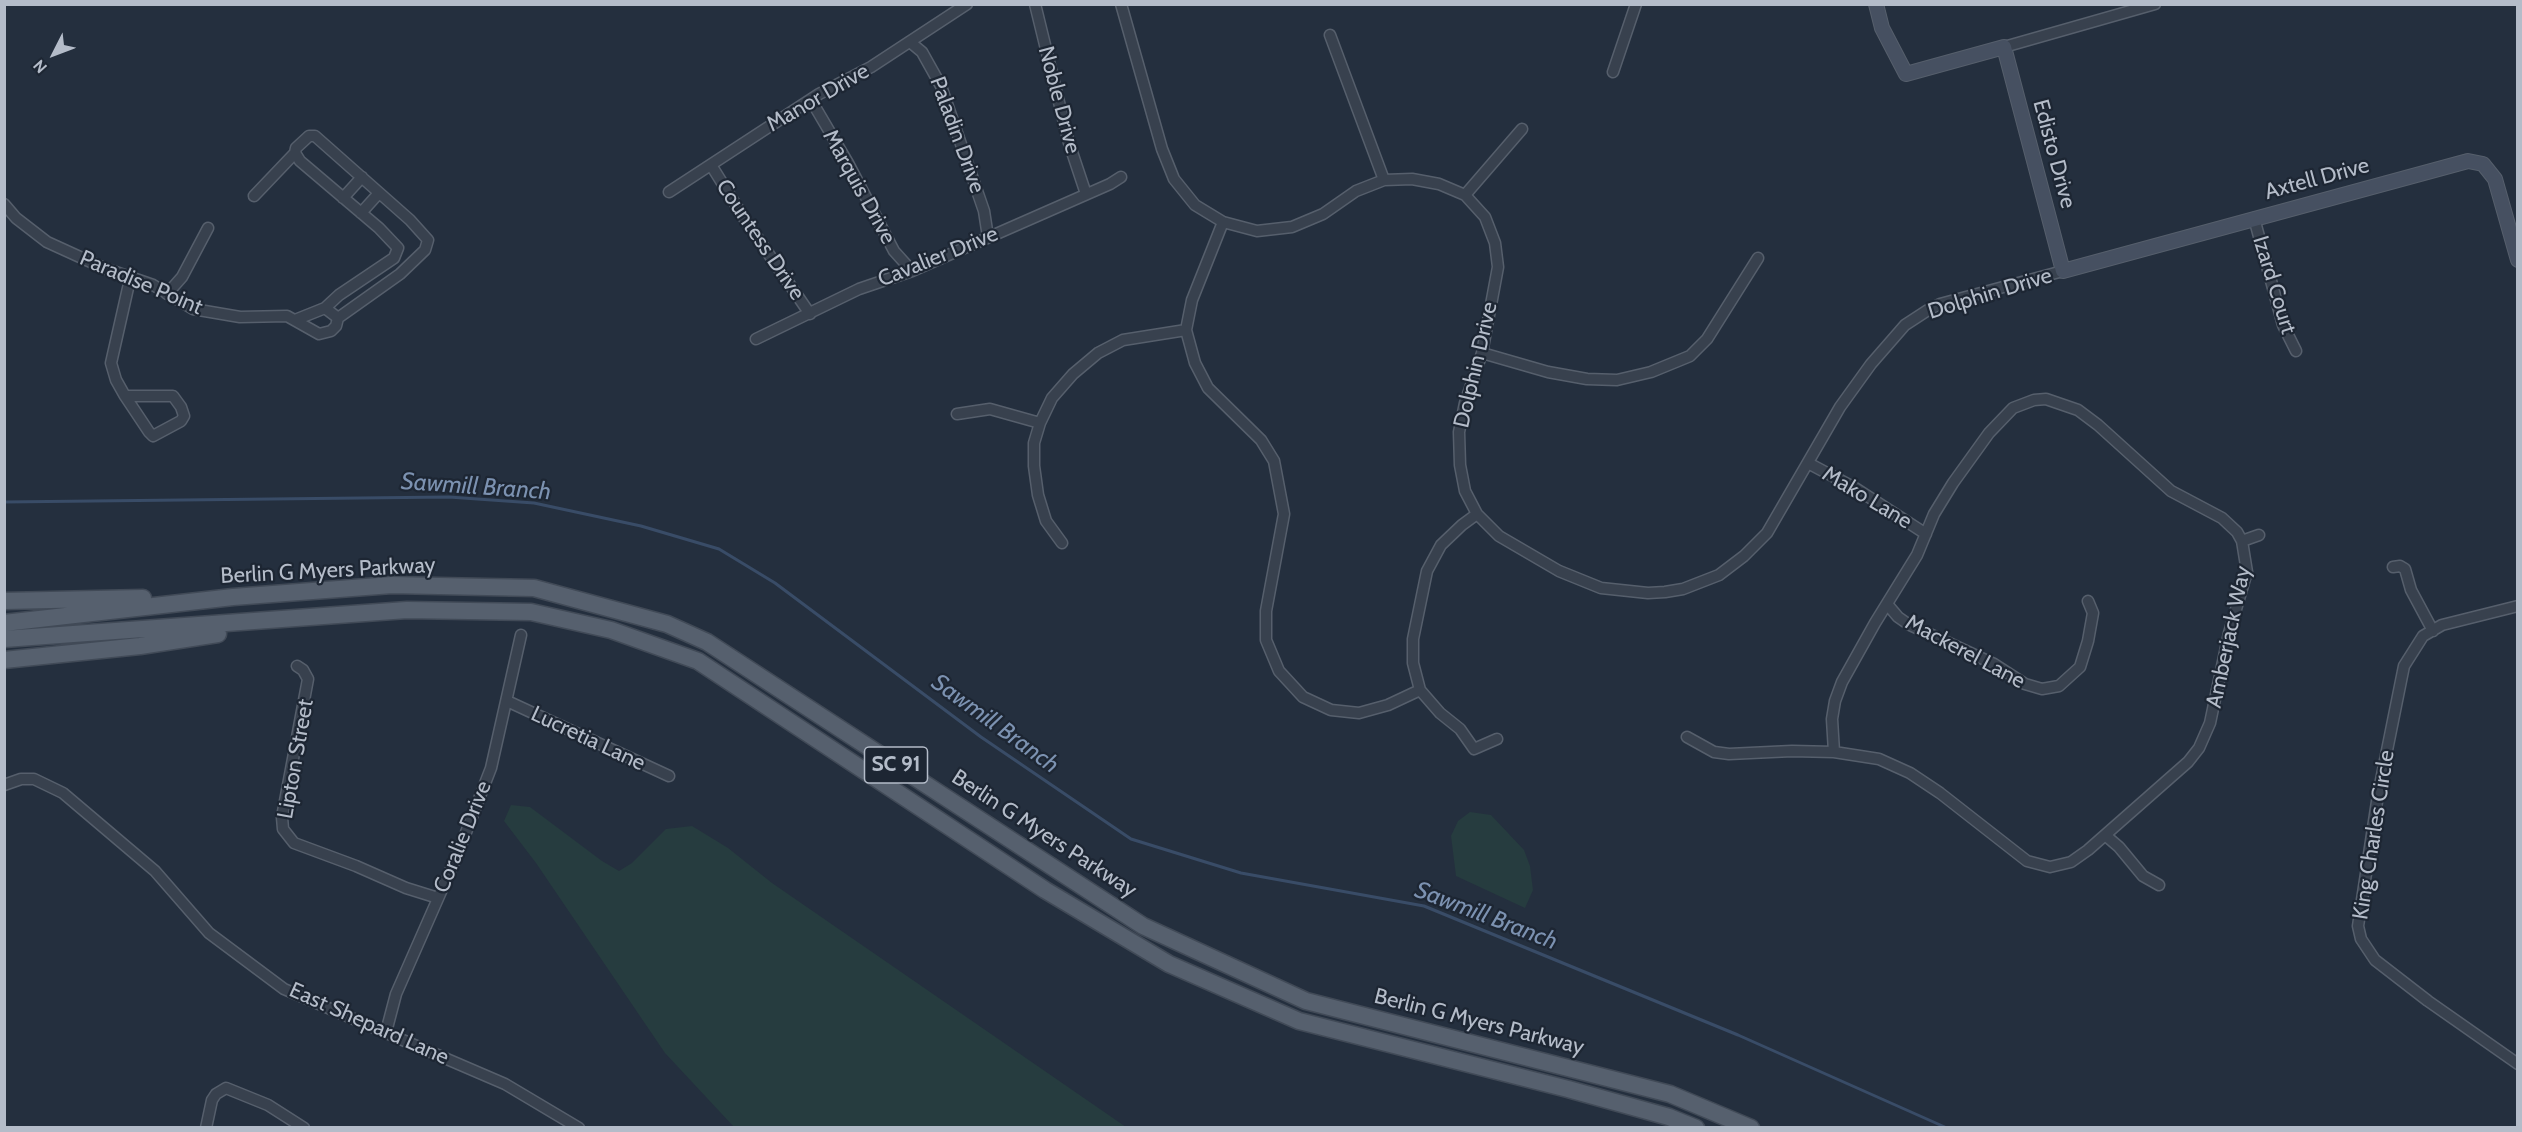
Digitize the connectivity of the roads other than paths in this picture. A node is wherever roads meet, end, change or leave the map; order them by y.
1 (967, 4) edge
2 (1035, 4) edge
3 (1121, 4) edge
4 (1635, 4) edge
5 (1876, 4) edge
6 (2155, 4) edge
7 (1330, 35) dead end
8 (910, 42) junction
9 (2004, 47) junction
10 (1613, 72) dead end
11 (810, 100) junction
12 (1522, 129) dead end
13 (295, 153) junction
14 (711, 165) junction
15 (362, 177) junction
16 (1121, 177) dead end
17 (1384, 180) junction
18 (669, 192) dead end
19 (379, 193) junction
20 (1086, 194) junction
21 (1465, 195) junction
22 (254, 196) dead end
23 (344, 198) junction
24 (4, 204) edge
25 (361, 213) junction
26 (2254, 218) junction
27 (1223, 222) junction
28 (208, 228) dead end
29 (988, 237) junction
30 (1758, 258) dead end
31 (2517, 260) edge
32 (912, 271) junction
33 (2063, 271) junction
34 (132, 277) junction
35 (167, 294) junction
36 (325, 308) junction
37 (810, 314) junction
38 (338, 318) junction
39 (295, 320) junction
40 (1186, 330) junction
41 (756, 339) dead end
42 (2296, 351) dead end
43 (1482, 354) junction
44 (125, 396) junction
45 (957, 414) dead end
46 (1040, 423) junction
47 (1808, 463) junction
48 (1477, 514) junction
49 (1926, 534) junction
50 (2259, 535) dead end
51 (2242, 542) junction
52 (1062, 543) dead end
53 (2393, 567) dead end
54 (233, 597) junction
55 (4, 601) edge
56 (2088, 601) dead end
57 (1887, 604) junction
58 (2517, 606) edge
59 (327, 616) junction
60 (4, 623) edge
61 (2433, 631) junction
62 (521, 636) dead end
63 (4, 639) edge
64 (707, 642) junction
65 (4, 660) edge
66 (698, 661) junction
67 (297, 666) dead end
68 (1420, 690) junction
69 (507, 702) junction
70 (1687, 737) dead end
71 (1497, 739) dead end
72 (1834, 752) junction
73 (669, 776) dead end
74 (4, 785) edge
75 (2105, 835) junction
76 (2159, 885) dead end
77 (438, 898) junction
78 (386, 1032) junction
79 (2517, 1064) edge
80 (206, 1128) edge
81 (304, 1128) edge
82 (579, 1128) edge
83 (1696, 1128) edge
84 (1751, 1128) edge

1 - 8 street, Manor Drive
2 - 20 street, Noble Drive
3 - 27 street, Dolphin Drive
4 - 10 street
5 - 9 street
6 - 9 street
7 - 17 street
8 - 11 street, Manor Drive
8 - 29 street, Paladin Drive
9 - 33 street, Edisto Drive
11 - 14 street, Manor Drive
11 - 32 street, Marquis Drive
12 - 21 street
13 - 15 street
13 - 22 street
13 - 23 street
14 - 18 street, Manor Drive
14 - 37 street, Countess Drive
15 - 19 street
15 - 23 street
16 - 20 street, Cavalier Drive
17 - 21 street, Dolphin Drive
17 - 27 street, Dolphin Drive
19 - 25 street
19 - 38 street, Paradise Point
20 - 29 street, Cavalier Drive
21 - 43 street, Dolphin Drive
23 - 25 street
24 - 34 street, Paradise Point
25 - 36 street, Paradise Point
26 - 31 street, Axtell Drive
26 - 33 street, Axtell Drive
26 - 42 street, Izard Court
27 - 40 street
28 - 35 street
29 - 32 street, Cavalier Drive
30 - 43 street
32 - 37 street, Cavalier Drive
33 - 47 street, Dolphin Drive
34 - 35 street, Paradise Point
34 - 44 street
35 - 39 street, Paradise Point
36 - 38 street
36 - 39 street, Paradise Point
37 - 41 street, Cavalier Drive
38 - 39 street, Paradise Point
40 - 46 street
40 - 68 street
43 - 48 street, Dolphin Drive
44 - 44 street
45 - 46 street
46 - 52 street
47 - 48 street, Dolphin Drive
47 - 49 street, Mako Lane
48 - 68 street
49 - 51 street, Amberjack Way
49 - 57 street, Amberjack Way
50 - 51 street
51 - 75 street, Amberjack Way
53 - 61 street
54 - 55 main road
54 - 60 main road, Berlin G Myers Parkway / SC 91
54 - 64 main road, Berlin G Myers Parkway / SC 91
56 - 57 street, Mackerel Lane
57 - 72 street, Amberjack Way
58 - 61 street, King Charles Circle
59 - 63 main road, Berlin G Myers Parkway / SC 91
59 - 65 main road
59 - 66 main road, Berlin G Myers Parkway / SC 91
61 - 79 street, King Charles Circle
62 - 69 street, Coralie Drive
64 - 66 main road
64 - 84 main road, Berlin G Myers Parkway / SC 91
66 - 83 main road, Berlin G Myers Parkway / SC 91
67 - 77 street, Lipton Street
68 - 71 street
69 - 73 street, Lucretia Lane
69 - 77 street, Coralie Drive
70 - 72 street
72 - 75 street, Amberjack Way
74 - 78 street, East Shepard Lane
75 - 76 street
77 - 78 street, Coralie Drive
78 - 82 street, East Shepard Lane
80 - 81 street

